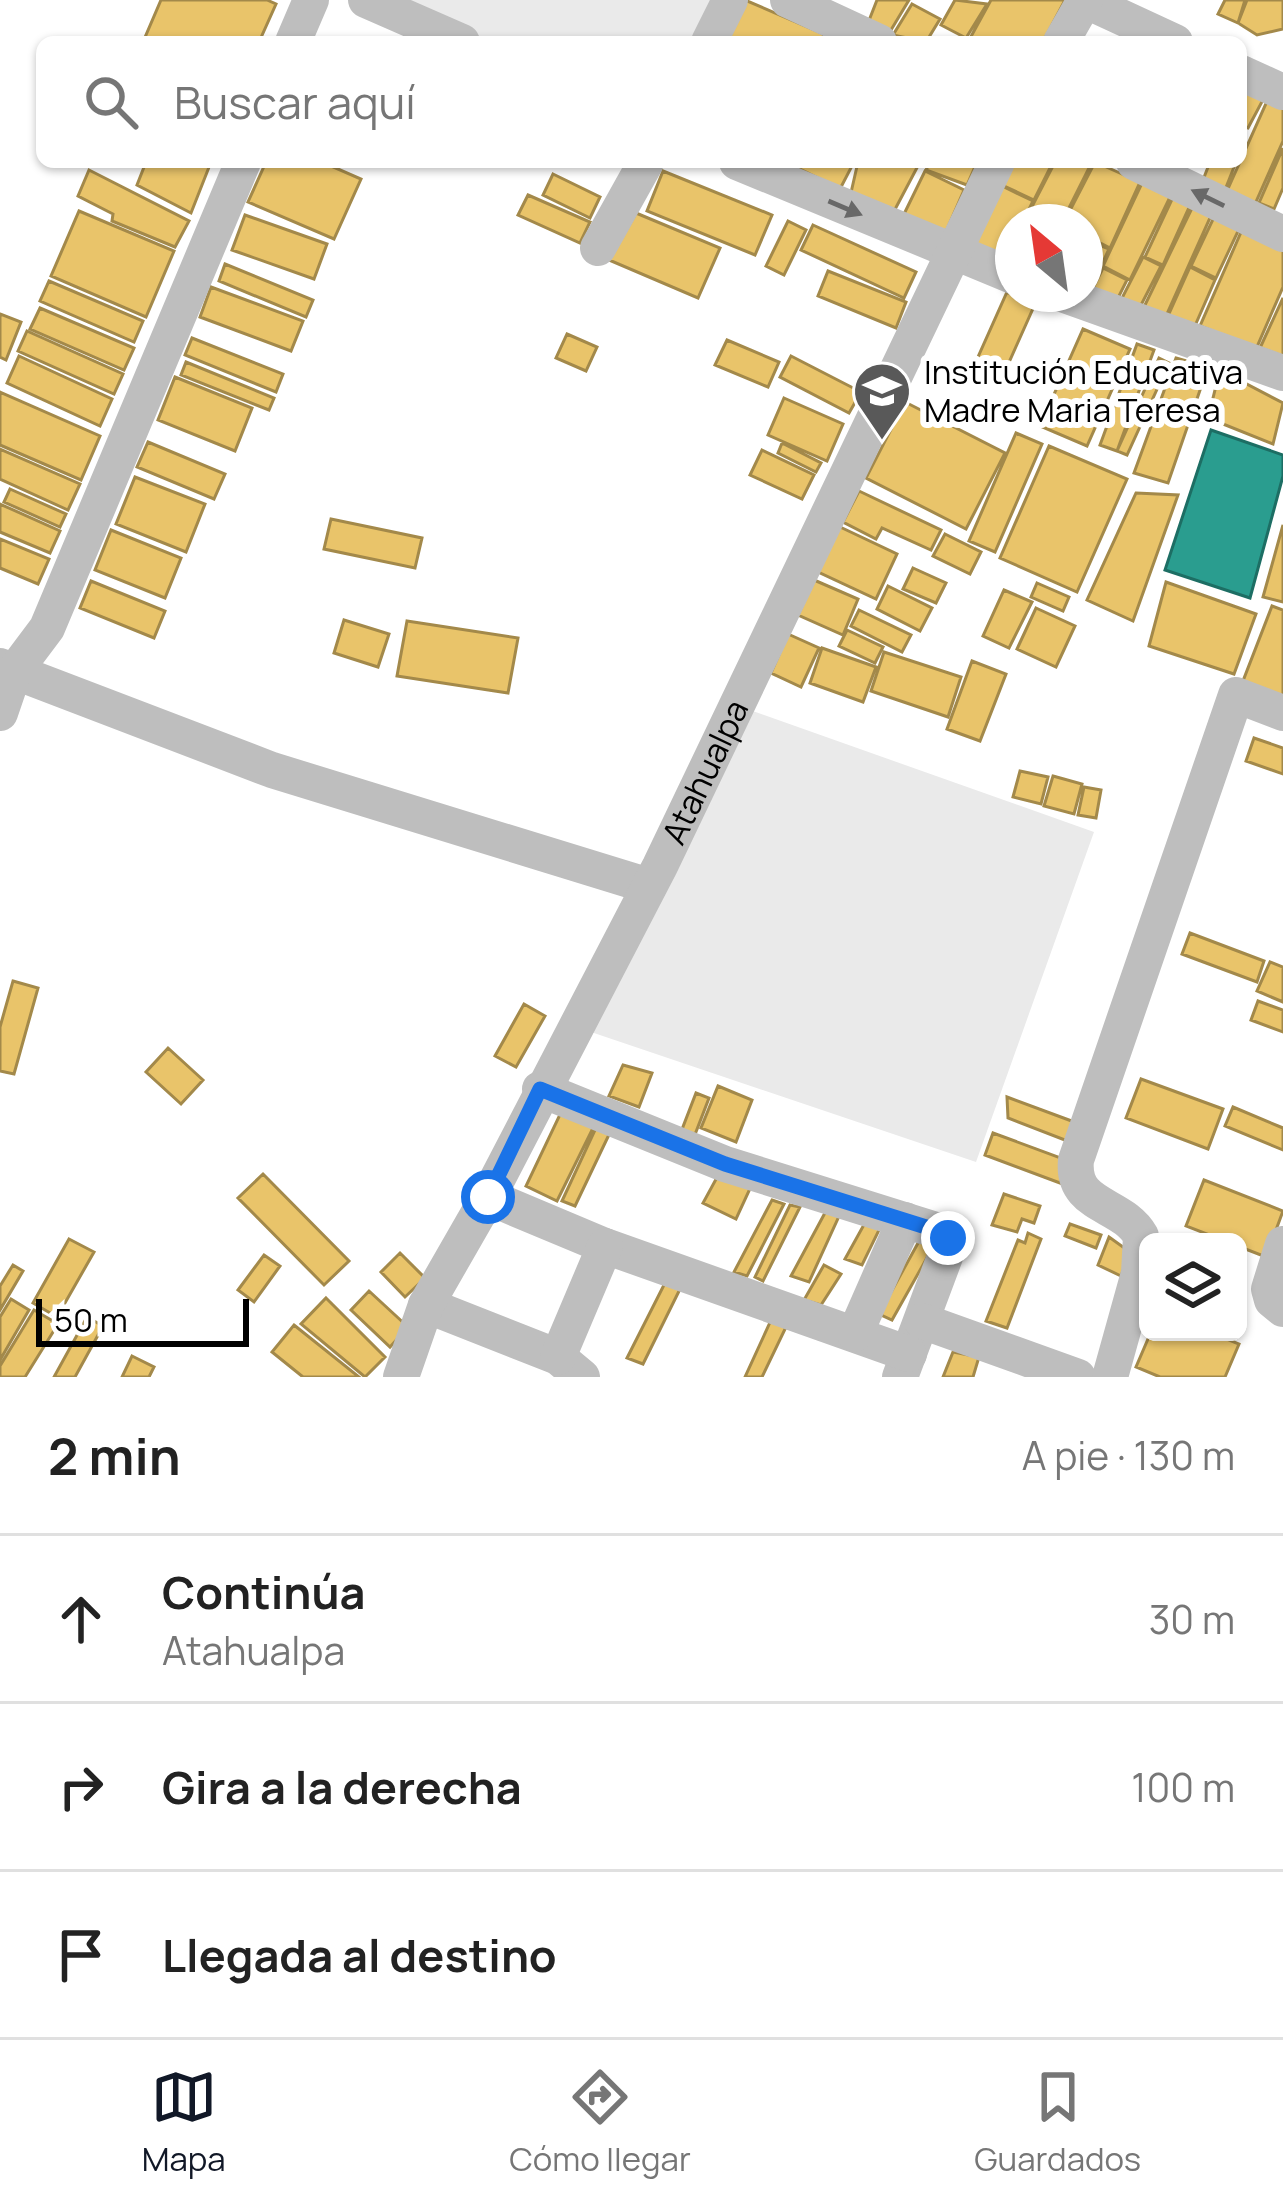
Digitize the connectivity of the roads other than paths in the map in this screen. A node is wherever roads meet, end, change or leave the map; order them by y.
1 (311, 0) edge
2 (366, 0) edge
3 (730, 0) edge
4 (788, 0) edge
5 (1085, 0) edge
6 (296, 36) edge
7 (448, 36) edge
8 (712, 36) edge
9 (866, 36) edge
10 (1064, 36) edge
11 (1161, 36) edge
12 (1247, 76) edge
13 (1283, 92) edge
14 (240, 168) edge
15 (643, 168) edge
16 (751, 168) edge
17 (994, 168) edge
18 (1146, 168) edge
19 (1283, 234) edge
20 (598, 248) dead end
21 (951, 254) junction
22 (995, 270) edge
23 (1103, 309) edge
24 (1283, 373) edge
25 (7, 669) edge
26 (0, 713) edge
27 (1283, 713) edge
28 (649, 886) junction
29 (540, 1089) junction
30 (488, 1197) junction
31 (904, 1220) junction
32 (1139, 1236) edge
33 (1283, 1244) edge
34 (604, 1246) junction
35 (1139, 1273) edge
36 (1264, 1299) edge
37 (425, 1305) junction
38 (855, 1334) junction
39 (910, 1351) edge
40 (570, 1367) edge
41 (401, 1377) edge
42 (1078, 1377) edge
43 (1110, 1377) edge

1 - 6 street
2 - 7 street
3 - 8 street
4 - 9 street
5 - 10 street
5 - 11 street
12 - 13 street
14 - 25 street
15 - 20 street
16 -> 21 street
17 - 21 street, Atahualpa
19 -> 18 street
21 - 22 street
21 - 28 street, Atahualpa
23 - 24 street
25 - 26 street
25 - 28 street
27 - 32 street
28 - 29 street, Atahualpa
29 - 30 street, Atahualpa
29 - 31 street
30 - 34 street
30 - 37 street, Atahualpa
31 - 38 street
31 - 39 street
33 - 36 street
34 - 38 street
34 - 40 street
35 - 43 street
37 - 40 street
37 - 41 street, Atahualpa
38 - 39 street
39 - 42 street

